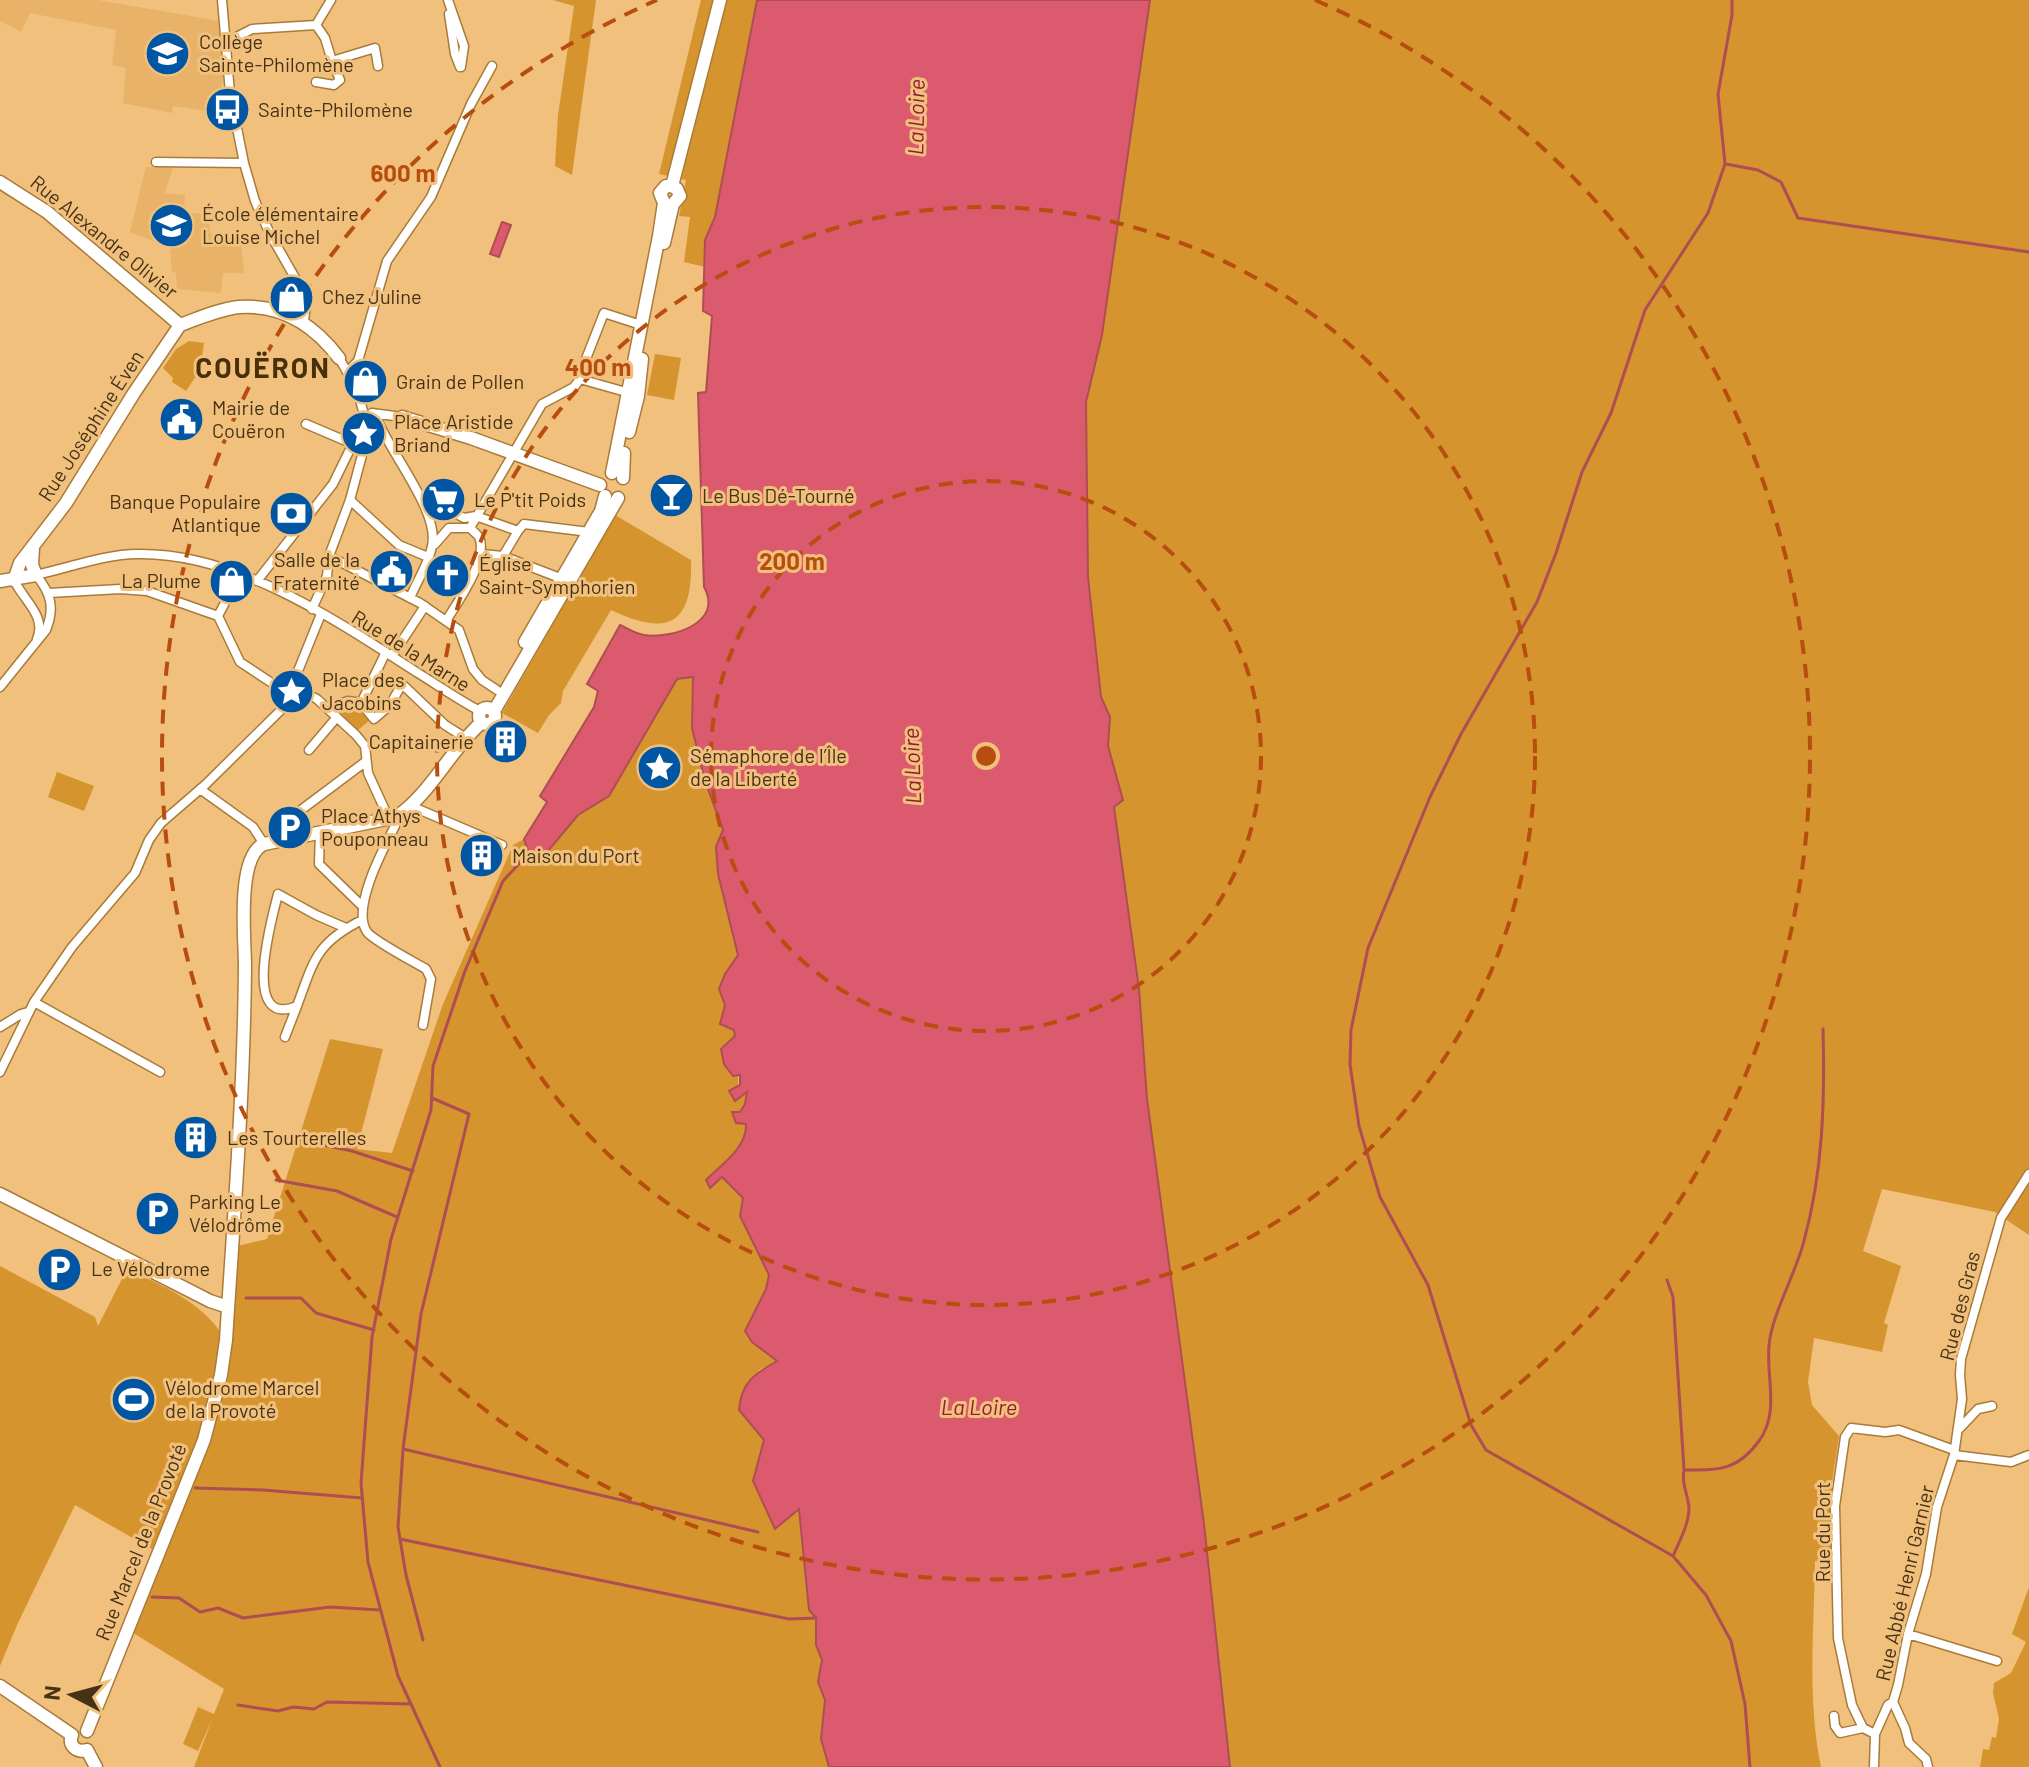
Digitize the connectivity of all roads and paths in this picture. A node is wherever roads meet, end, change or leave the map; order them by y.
1 (222, 0) edge
2 (331, 0) edge
3 (447, 0) edge
4 (720, 0) edge
5 (316, 25) junction
6 (225, 43) junction
7 (332, 61) junction
8 (378, 66) dead end
9 (492, 66) dead end
10 (316, 82) dead end
11 (156, 162) dead end
12 (244, 163) junction
13 (0, 182) edge
14 (668, 204) junction
15 (304, 321) junction
16 (180, 325) junction
17 (641, 325) junction
18 (339, 358) joint
19 (347, 372) junction
20 (580, 379) junction
21 (626, 392) junction
22 (363, 411) junction
23 (375, 414) junction
24 (402, 417) joint
25 (306, 424) dead end
26 (359, 431) junction
27 (353, 444) junction
28 (514, 453) junction
29 (618, 476) junction
30 (608, 493) junction
31 (419, 495) junction
32 (350, 500) junction
33 (476, 516) junction
34 (470, 528) junction
35 (518, 531) junction
36 (589, 532) junction
37 (33, 548) junction
38 (430, 553) junction
39 (481, 554) junction
40 (329, 556) junction
41 (503, 556) junction
42 (240, 574) junction
43 (36, 575) junction
44 (560, 578) junction
45 (14, 580) junction
46 (0, 581) edge
47 (257, 581) junction
48 (49, 593) junction
49 (410, 598) junction
50 (422, 604) junction
51 (51, 611) junction
52 (316, 612) junction
53 (36, 613) junction
54 (218, 616) junction
55 (446, 621) junction
56 (31, 650) junction
57 (389, 654) junction
58 (0, 687) edge
59 (497, 690) junction
60 (291, 692) junction
61 (361, 703) junction
62 (328, 708) junction
63 (486, 713) junction
64 (337, 717) junction
65 (466, 735) junction
66 (309, 750) dead end
67 (365, 762) junction
68 (200, 789) junction
69 (414, 802) junction
70 (389, 819) junction
71 (320, 832) junction
72 (292, 837) junction
73 (264, 844) junction
74 (502, 845) dead end
75 (361, 905) junction
76 (362, 920) junction
77 (346, 928) junction
78 (34, 1002) junction
79 (297, 1006) junction
80 (28, 1012) junction
81 (423, 1025) dead end
82 (0, 1027) edge
83 (285, 1037) dead end
84 (0, 1072) edge
85 (160, 1072) dead end
86 (2029, 1174) edge
87 (0, 1194) edge
88 (228, 1307) junction
89 (1992, 1406) dead end
90 (1958, 1430) junction
91 (1954, 1452) junction
92 (2029, 1455) edge
93 (1908, 1634) junction
94 (1997, 1661) dead end
95 (0, 1686) edge
96 (1893, 1702) junction
97 (1834, 1716) dead end
98 (1863, 1728) junction
99 (87, 1731) junction
100 (1875, 1734) junction
101 (72, 1735) junction
102 (87, 1750) junction
103 (96, 1767) edge
104 (1874, 1767) edge
105 (1928, 1767) edge

1 - 6 street
2 - 5 street
3 - 3 street
4 - 14 main road
5 - 6 street
5 - 7 street
6 - 12 street
7 - 8 street
7 - 10 street
9 - 19 street
11 - 12 street
12 - 15 street
13 - 16 main road, Rue Alexandre Olivier
14 - 17 main road
14 - 29 main road
15 - 16 main road
15 - 18 main road
16 - 37 main road, Rue Joséphine Éven
17 - 20 street
17 - 21 main road
18 - 19 street
19 - 22 street
20 - 21 street
20 - 28 street
21 - 29 main road
22 - 23 street
22 - 26 street
23 - 24 street
23 - 31 street
24 - 28 main road
25 - 27 street
26 - 27 street
26 - 32 street
27 - 47 street
28 - 30 main road
28 - 33 street
29 - 30 main road
29 - 30 main road
30 - 36 main road
30 - 63 main road
31 - 33 street
31 - 38 street
32 - 38 street
32 - 40 street
33 - 34 street
33 - 35 street
34 - 38 street
34 - 39 street
35 - 36 street
35 - 41 street
36 - 44 main road
37 - 43 main road
37 - 45 main road, Rue Joséphine Éven
38 - 49 street
39 - 41 street
39 - 55 street
40 - 49 street
40 - 52 street
41 - 44 street
42 - 43 street, Rue de la Marne
42 - 47 street, Rue de la Marne
42 - 54 street
43 - 45 main road
43 - 48 street
44 - 59 main road
45 - 46 main road
45 - 53 street
47 - 52 street, Rue de la Marne
48 - 51 street
48 - 54 street
49 - 50 street
50 - 55 street
50 - 57 street
51 - 53 street
51 - 56 street
52 - 57 street, Rue de la Marne
52 - 60 street
53 - 56 street
54 - 60 street
55 - 59 street
56 - 58 street
57 - 61 street
57 - 63 street, Rue de la Marne
59 - 63 main road
60 - 62 street
60 - 68 street
61 - 62 street
61 - 65 street
62 - 64 street
63 - 65 main road
64 - 66 street
64 - 67 street
65 - 69 main road
67 - 70 street
67 - 72 street
68 - 73 street
68 - 78 street
69 - 70 main road
69 - 74 street
70 - 71 main road
70 - 75 street
71 - 72 main road
71 - 75 street
72 - 73 main road
73 - 88 main road, Rue Marcel de la Provoté
75 - 76 street
76 - 77 street
76 - 81 street
77 - 79 street
77 - 79 street
78 - 80 street
78 - 85 street
79 - 83 street
80 - 82 street
80 - 84 street
86 - 90 street, Rue des Gras
87 - 88 main road
88 - 99 main road, Rue Marcel de la Provoté
89 - 90 street
90 - 91 street, Rue des Gras
91 - 92 street
91 - 93 street, Rue Abbé Henri Garnier
91 - 98 street, Rue du Port
93 - 94 street
93 - 96 street, Rue Abbé Henri Garnier
95 - 101 main road
96 - 100 street, Rue Abbé Henri Garnier
96 - 105 street
97 - 98 street
98 - 100 street
99 - 101 main road
99 - 102 main road
100 - 104 street, Rue Abbé Henri Garnier
101 - 102 main road
102 - 103 main road

